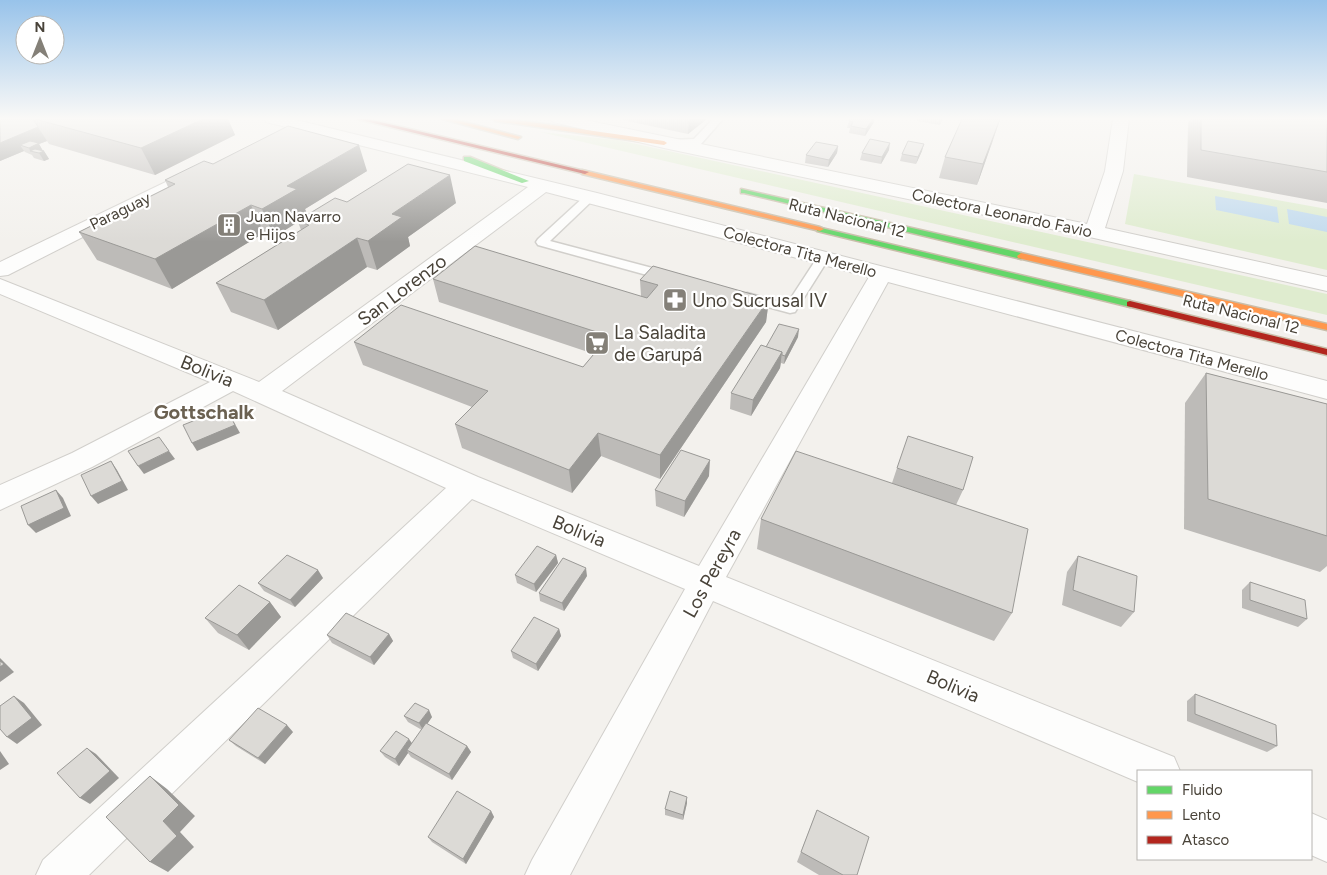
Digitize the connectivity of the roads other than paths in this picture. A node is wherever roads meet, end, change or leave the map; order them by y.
1 (440, 160) edge
2 (471, 160) edge
3 (533, 160) edge
4 (745, 160) edge
5 (1116, 160) edge
6 (214, 164) edge
7 (534, 183) junction
8 (736, 189) dead end
9 (590, 197) junction
10 (1094, 232) junction
11 (823, 258) junction
12 (0, 270) edge
13 (882, 274) junction
14 (685, 281) edge
15 (1327, 284) edge
16 (0, 286) edge
17 (733, 293) edge
18 (1327, 327) edge
19 (1327, 352) edge
20 (232, 381) junction
21 (1327, 390) edge
22 (262, 394) junction
23 (468, 485) junction
24 (0, 498) edge
25 (706, 583) junction
26 (1158, 770) edge
27 (1312, 834) edge
28 (1327, 840) edge
29 (58, 875) edge
30 (547, 875) edge

1 - 7 street, Colectora Tita Merello
2 - 7 highway
3 - 19 highway, Ruta Nacional 12
4 - 10 street, Colectora Leonardo Favio
5 - 10 street
6 - 12 street, Paraguay
7 - 9 street, Colectora Tita Merello
7 - 22 street, San Lorenzo
8 - 18 highway, Ruta Nacional 12
9 - 11 street, Colectora Tita Merello
9 - 14 lane
10 - 15 street, Colectora Leonardo Favio
11 - 13 street, Colectora Tita Merello
11 - 17 lane
13 - 21 street, Colectora Tita Merello
13 - 25 street, Los Pereyra
16 - 20 street, Bolivia
20 - 22 street, Bolivia
20 - 24 street
22 - 23 street, Bolivia
23 - 25 street, Bolivia
23 - 29 street
25 - 26 street, Bolivia
25 - 30 street, Los Pereyra
27 - 28 street

